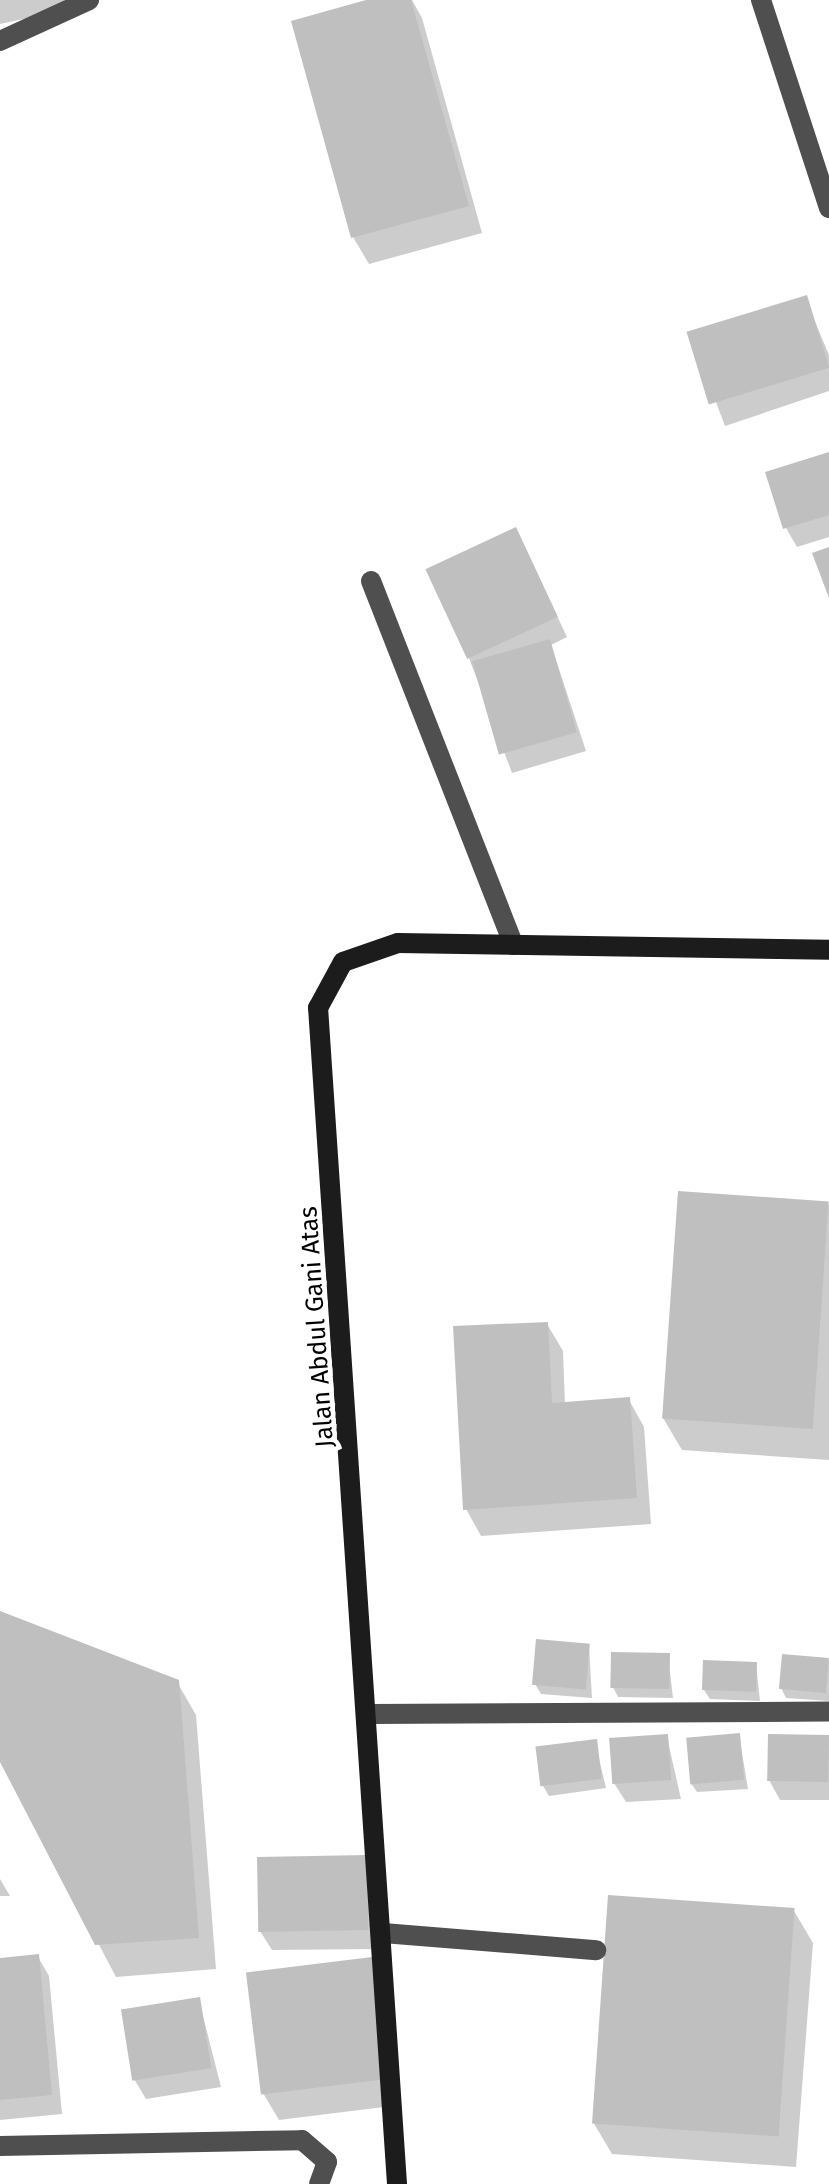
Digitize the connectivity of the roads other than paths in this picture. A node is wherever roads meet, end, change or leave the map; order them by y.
1 (89, 0) edge
2 (760, 0) edge
3 (0, 41) edge
4 (829, 208) edge
5 (371, 582) dead end
6 (514, 945) junction
7 (829, 950) edge
8 (829, 1712) edge
9 (372, 1714) junction
10 (383, 1932) junction
11 (596, 1950) dead end
12 (0, 2146) edge
13 (319, 2184) edge
14 (398, 2184) edge

1 - 3 street
2 - 4 street
5 - 6 street
6 - 7 street, Jalan Abdul Gani Atas
6 - 9 street, Jalan Abdul Gani Atas
8 - 9 street
9 - 10 street, Jalan Abdul Gani Atas
10 - 11 street
10 - 14 street, Jalan Abdul Gani Atas
12 - 13 street

